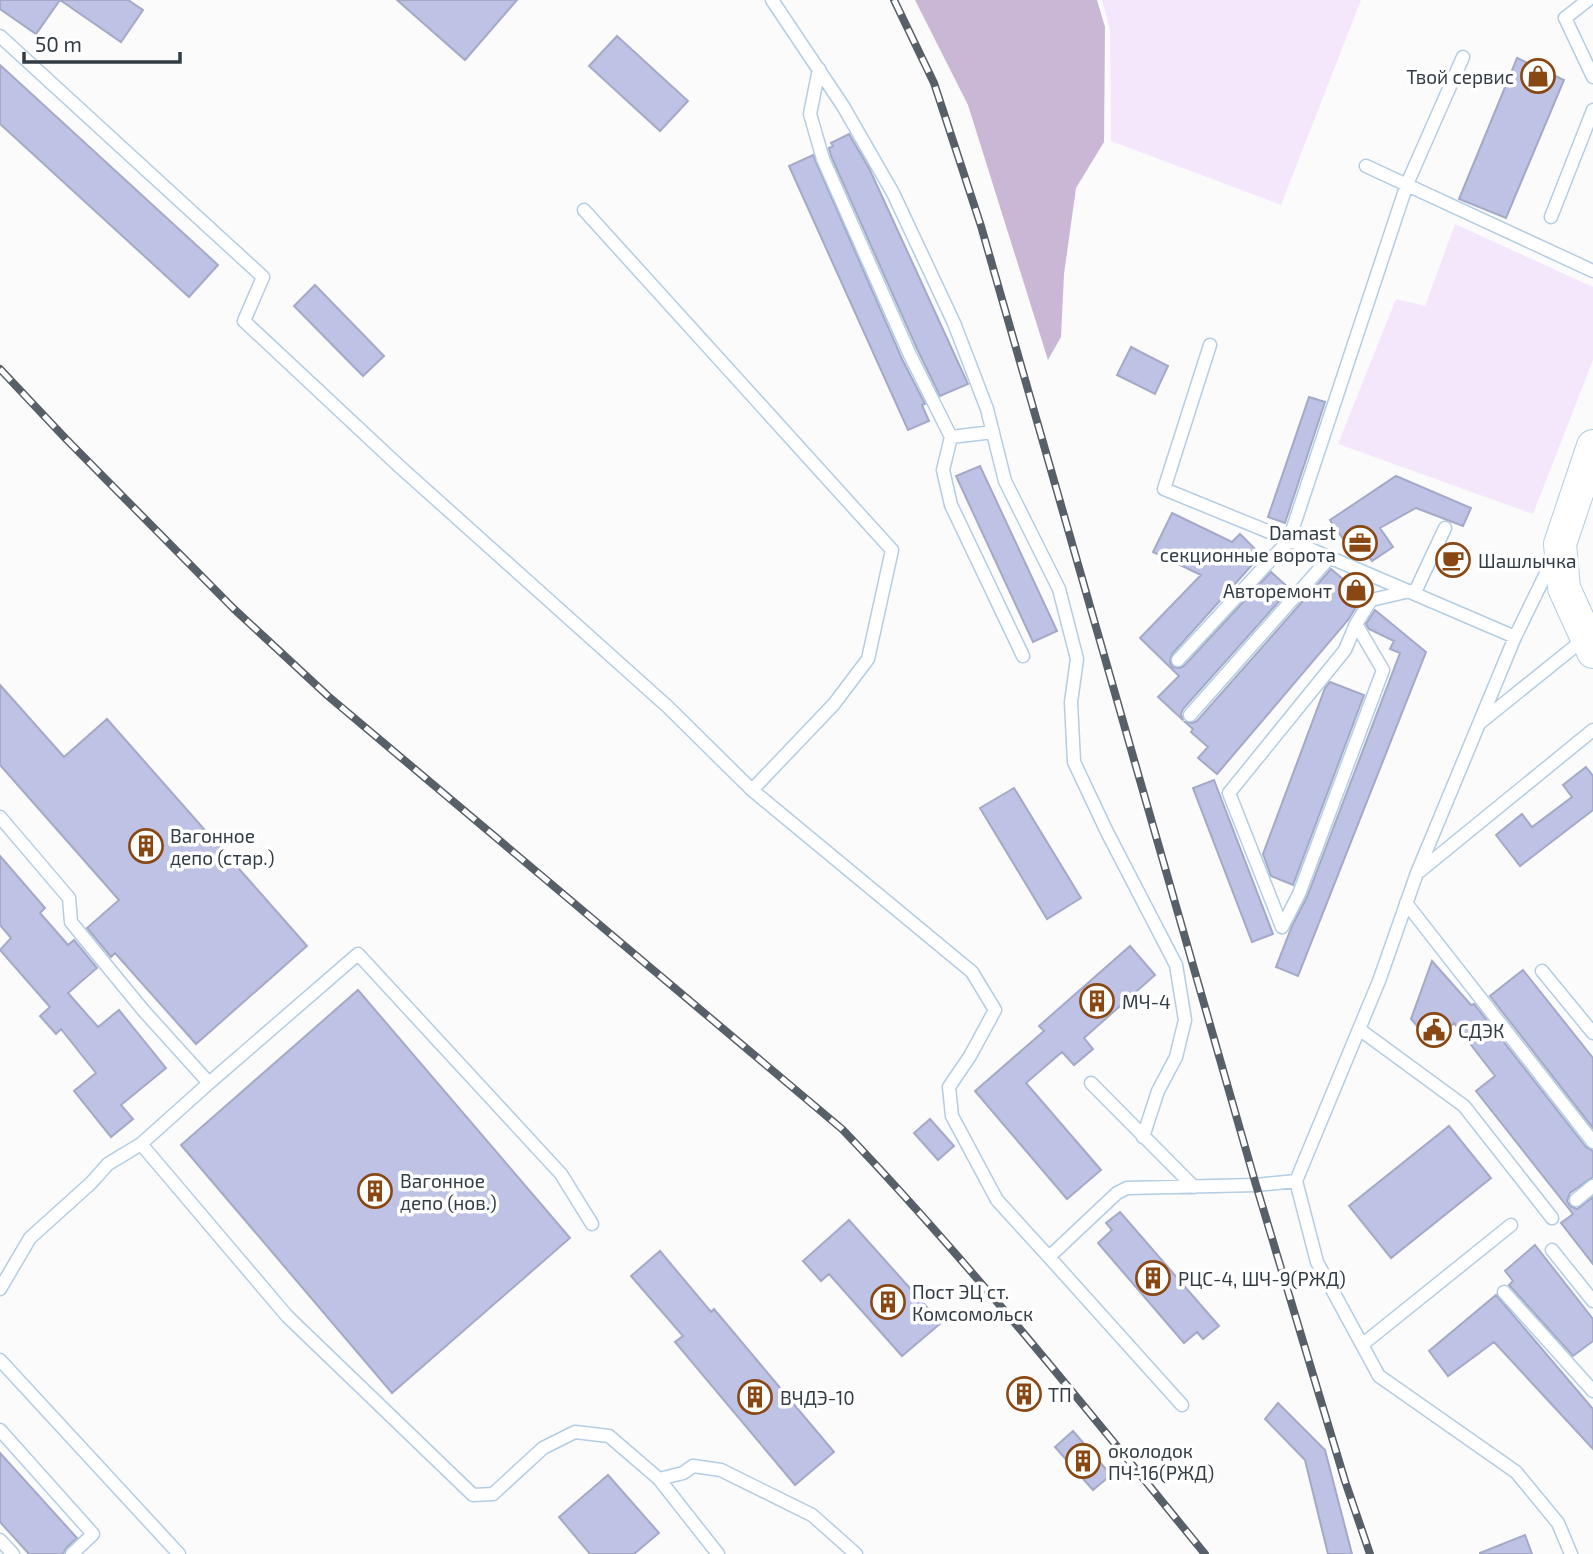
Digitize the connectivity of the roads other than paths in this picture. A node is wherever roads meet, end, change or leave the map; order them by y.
1 (772, 0) edge
2 (1588, 0) edge
3 (0, 36) edge
4 (1463, 57) dead end
5 (819, 69) junction
6 (1593, 77) edge
7 (1593, 110) edge
8 (1366, 166) dead end
9 (1407, 184) junction
10 (584, 211) dead end
11 (1551, 217) dead end
12 (1593, 271) edge
13 (1210, 345) dead end
14 (993, 432) junction
15 (951, 438) junction
16 (1593, 446) edge
17 (1445, 528) dead end
18 (1289, 540) junction
19 (1560, 544) junction
20 (1330, 557) junction
21 (1412, 592) junction
22 (1356, 624) junction
23 (1515, 637) junction
24 (1591, 641) edge
25 (1023, 656) dead end
26 (1178, 660) dead end
27 (1190, 715) dead end
28 (1481, 722) junction
29 (1593, 730) edge
30 (752, 790) junction
31 (0, 817) edge
32 (1417, 873) junction
33 (1406, 903) junction
34 (1542, 971) dead end
35 (1359, 1029) junction
36 (1593, 1033) edge
37 (209, 1083) junction
38 (1091, 1083) dead end
39 (1143, 1137) junction
40 (1593, 1142) edge
41 (141, 1144) junction
42 (1296, 1181) junction
43 (1593, 1185) edge
44 (1194, 1187) junction
45 (1576, 1199) dead end
46 (1552, 1218) dead end
47 (592, 1224) dead end
48 (1511, 1225) dead end
49 (1552, 1250) dead end
50 (1049, 1257) junction
51 (0, 1289) edge
52 (1504, 1292) dead end
53 (1593, 1301) edge
54 (1363, 1344) junction
55 (1, 1363) edge
56 (1593, 1391) edge
57 (1182, 1405) dead end
58 (0, 1430) edge
59 (659, 1479) junction
60 (0, 1540) edge
61 (12, 1554) edge
62 (72, 1554) edge
63 (179, 1554) edge
64 (718, 1554) edge
65 (856, 1554) edge
66 (1571, 1554) edge

1 - 5 lane
2 - 6 lane
3 - 30 lane
4 - 9 lane
5 - 14 lane
5 - 15 lane
7 - 11 lane
8 - 9 lane
9 - 12 lane
9 - 18 lane
10 - 30 lane
13 - 18 lane
14 - 15 lane
14 - 39 lane
15 - 25 lane
16 - 19 main road
17 - 21 lane
18 - 20 lane
18 - 26 lane
19 - 23 lane
19 - 24 main road
20 - 21 lane
20 - 27 lane
21 - 22 lane
21 - 23 lane
22 - 22 lane
23 - 28 lane
24 - 28 lane
28 - 32 lane
29 - 32 lane
30 - 50 lane
31 - 37 lane
32 - 33 lane
33 - 35 lane
33 - 40 lane
34 - 36 lane
35 - 42 lane
35 - 46 lane
37 - 41 lane
37 - 47 lane
38 - 39 lane
39 - 44 lane
41 - 51 lane
41 - 59 lane
42 - 44 lane
42 - 54 lane
43 - 45 lane
44 - 50 lane
48 - 54 lane
49 - 53 lane
50 - 57 lane
52 - 56 lane
54 - 66 lane
55 - 63 lane
58 - 62 lane
59 - 64 lane
59 - 65 lane
60 - 61 lane

